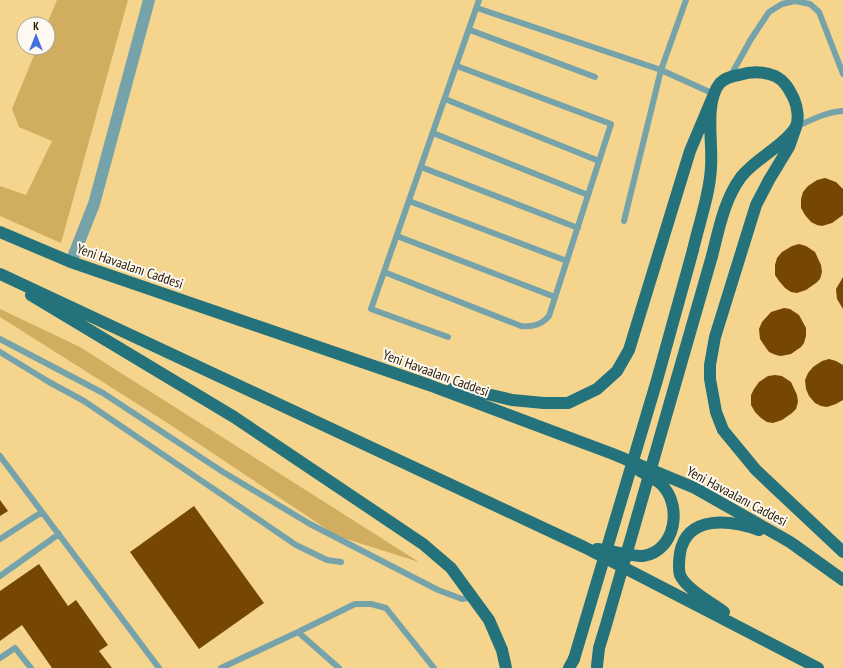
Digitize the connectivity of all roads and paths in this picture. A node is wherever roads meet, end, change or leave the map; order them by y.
1 (149, 0) edge
2 (480, 0) edge
3 (686, 0) edge
4 (477, 8) junction
5 (470, 30) junction
6 (457, 66) junction
7 (661, 70) junction
8 (843, 74) edge
9 (595, 77) dead end
10 (730, 77) junction
11 (714, 94) junction
12 (445, 99) junction
13 (843, 111) edge
14 (796, 127) junction
15 (433, 133) junction
16 (599, 160) junction
17 (421, 167) junction
18 (588, 195) junction
19 (409, 201) junction
20 (624, 221) dead end
21 (578, 228) junction
22 (0, 232) edge
23 (397, 236) junction
24 (567, 261) junction
25 (71, 262) junction
26 (384, 272) junction
27 (0, 274) edge
28 (555, 297) junction
29 (448, 337) dead end
30 (0, 339) edge
31 (0, 352) edge
32 (428, 385) junction
33 (613, 454) junction
34 (0, 456) edge
35 (42, 512) junction
36 (59, 534) junction
37 (0, 539) edge
38 (790, 542) junction
39 (584, 546) junction
40 (843, 552) edge
41 (341, 562) dead end
42 (0, 576) edge
43 (843, 580) edge
44 (472, 597) junction
45 (298, 632) junction
46 (758, 637) junction
47 (0, 658) edge
48 (572, 663) edge
49 (597, 667) edge
50 (31, 668) edge
51 (159, 668) edge
52 (221, 668) edge
53 (339, 668) edge
54 (434, 668) edge
55 (506, 668) edge
56 (818, 668) edge

1 - 25 street
2 - 4 lane
3 - 7 lane
4 - 5 lane
4 - 7 lane
5 - 6 lane
5 - 9 lane
6 - 12 lane
6 - 16 lane
7 - 11 lane
7 - 20 lane
8 - 10 lane
10 - 11 main road
10 - 14 main road
11 - 32 main road
11 - 48 main road, bridge
12 - 15 lane
12 - 16 lane
13 - 14 lane
14 - 40 main road
14 - 49 main road, bridge
15 - 17 lane
15 - 18 lane
16 - 18 lane
17 - 19 lane
17 - 21 lane
18 - 21 lane
19 - 23 lane
19 - 24 lane
21 - 24 lane
22 - 25 main road, Yeni Havaalanı Caddesi
23 - 26 lane
23 - 28 lane
24 - 28 lane
25 - 32 main road, Yeni Havaalanı Caddesi
26 - 28 lane
26 - 29 lane
27 - 39 main road
27 - 44 main road
30 - 44 lane
31 - 41 lane
32 - 33 main road, Yeni Havaalanı Caddesi
33 - 38 main road, Yeni Havaalanı Caddesi
33 - 39 main road
34 - 35 lane
35 - 36 lane
35 - 37 lane
36 - 42 lane
36 - 51 lane
38 - 43 main road, Yeni Havaalanı Caddesi
38 - 46 main road
39 - 46 main road
44 - 55 main road
45 - 52 lane
45 - 53 lane
45 - 54 lane
46 - 56 main road
47 - 50 lane

